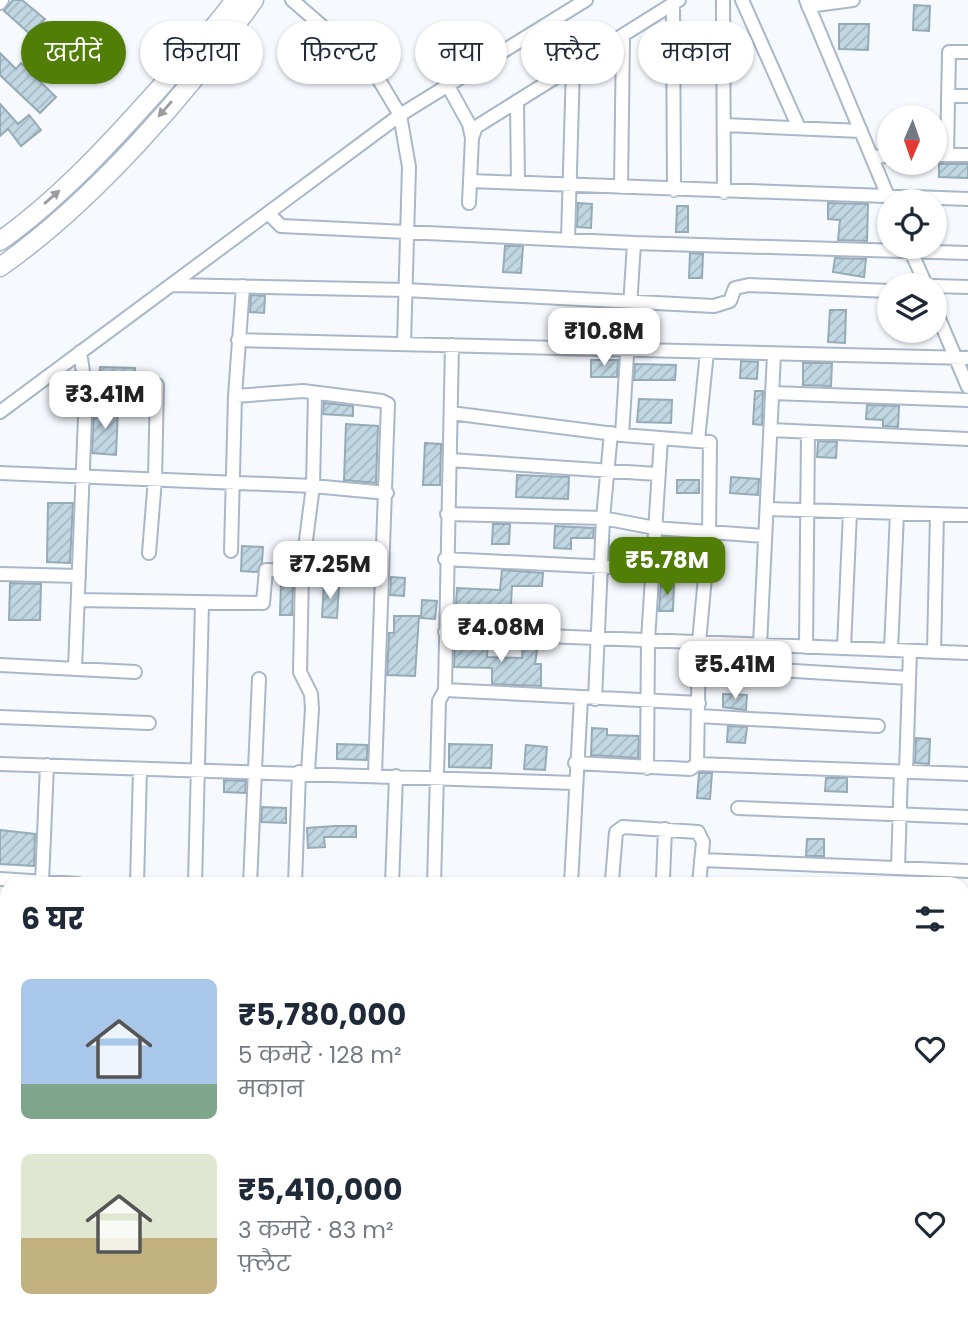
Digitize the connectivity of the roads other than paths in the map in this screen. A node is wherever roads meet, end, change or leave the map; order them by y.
1 (235, 0) edge
2 (254, 0) edge
3 (292, 0) edge
4 (586, 0) edge
5 (723, 0) edge
6 (742, 0) edge
7 (853, 0) edge
8 (676, 2) edge
9 (807, 3) edge
10 (624, 35) edge
11 (968, 52) edge
12 (546, 84) edge
13 (573, 84) edge
14 (622, 84) edge
15 (448, 86) junction
16 (948, 96) junction
17 (968, 96) edge
18 (517, 102) junction
19 (947, 105) edge
20 (400, 115) junction
21 (724, 125) junction
22 (799, 128) junction
23 (860, 131) junction
24 (472, 138) junction
25 (947, 154) edge
26 (968, 155) edge
27 (872, 157) junction
28 (877, 157) edge
29 (470, 181) junction
30 (519, 183) junction
31 (571, 185) junction
32 (621, 187) junction
33 (885, 189) edge
34 (674, 190) junction
35 (724, 191) junction
36 (877, 199) edge
37 (947, 199) edge
38 (968, 199) edge
39 (469, 203) dead end
40 (268, 213) junction
41 (408, 233) junction
42 (568, 239) junction
43 (0, 241) edge
44 (634, 243) junction
45 (877, 248) edge
46 (947, 252) edge
47 (968, 253) edge
48 (0, 267) edge
49 (171, 285) junction
50 (243, 286) junction
51 (947, 286) edge
52 (968, 287) edge
53 (405, 290) junction
54 (877, 290) edge
55 (630, 301) junction
56 (947, 331) edge
57 (238, 340) junction
58 (404, 344) junction
59 (452, 345) junction
60 (627, 350) junction
61 (80, 352) junction
62 (707, 352) junction
63 (774, 354) junction
64 (962, 358) edge
65 (157, 385) dead end
66 (968, 387) edge
67 (315, 393) junction
68 (772, 393) junction
69 (235, 397) junction
70 (968, 400) edge
71 (0, 412) edge
72 (451, 413) junction
73 (770, 430) junction
74 (808, 432) junction
75 (616, 434) junction
76 (661, 439) junction
77 (968, 439) edge
78 (698, 440) junction
79 (450, 460) junction
80 (606, 470) junction
81 (0, 472) edge
82 (657, 474) junction
83 (82, 476) junction
84 (155, 479) junction
85 (233, 483) junction
86 (313, 486) junction
87 (387, 492) junction
88 (766, 509) junction
89 (805, 510) junction
90 (849, 512) junction
91 (897, 513) junction
92 (447, 514) junction
93 (937, 514) junction
94 (968, 515) edge
95 (603, 518) junction
96 (655, 528) junction
97 (709, 534) junction
98 (765, 536) junction
99 (231, 551) dead end
100 (149, 553) dead end
101 (445, 559) junction
102 (600, 566) junction
103 (651, 569) junction
104 (302, 571) junction
105 (0, 574) edge
106 (79, 576) junction
107 (78, 600) junction
108 (202, 603) junction
109 (445, 632) junction
110 (596, 638) junction
111 (648, 640) junction
112 (699, 642) junction
113 (760, 645) junction
114 (806, 646) junction
115 (844, 648) junction
116 (891, 650) junction
117 (910, 651) junction
118 (934, 652) junction
119 (968, 653) edge
120 (0, 665) edge
121 (699, 665) junction
122 (75, 668) junction
123 (135, 671) dead end
124 (909, 678) junction
125 (259, 679) dead end
126 (445, 690) junction
127 (581, 698) junction
128 (595, 699) junction
129 (647, 701) junction
130 (699, 709) junction
131 (0, 717) edge
132 (149, 723) dead end
133 (878, 726) dead end
134 (575, 763) junction
135 (0, 764) edge
136 (697, 764) junction
137 (47, 765) junction
138 (647, 768) junction
139 (140, 769) junction
140 (197, 771) junction
141 (255, 771) junction
142 (904, 771) junction
143 (304, 772) junction
144 (374, 774) junction
145 (968, 774) edge
146 (396, 776) junction
147 (436, 778) junction
148 (575, 783) junction
149 (738, 808) dead end
150 (900, 814) junction
151 (968, 817) edge
152 (665, 829) junction
153 (701, 860) junction
154 (898, 868) junction
155 (968, 871) edge
156 (42, 877) edge
157 (137, 877) edge
158 (195, 877) edge
159 (250, 877) edge
160 (296, 877) edge
161 (392, 877) edge
162 (434, 877) edge
163 (570, 877) edge
164 (612, 877) edge
165 (663, 877) edge
166 (700, 877) edge

43 -> 1 street
2 -> 48 street
3 - 20 street
4 - 15 street
5 - 21 street
6 - 22 street
7 - 9 street
8 - 10 street
8 - 34 street
9 - 23 street
11 - 16 street
12 - 18 street
13 - 31 street
14 - 32 street
15 - 20 street
15 - 24 street
16 - 17 street
16 - 19 street
18 - 24 street
18 - 30 street
20 - 40 street
20 - 41 street
21 - 22 street
21 - 35 street
22 - 23 street
23 - 27 street
24 - 29 street
25 - 26 street
27 - 28 street
27 - 33 street
29 - 30 street
29 - 39 street
30 - 31 street
31 - 32 street
31 - 42 street
32 - 34 street
34 - 35 street
35 - 36 street
37 - 38 street
40 - 41 street
40 - 49 street
41 - 42 street
41 - 53 street
42 - 44 street
44 - 45 street
44 - 55 street
46 - 47 street
49 - 50 street
49 - 61 street
50 - 53 street
50 - 57 street
51 - 52 street
53 - 55 street
53 - 58 street
54 - 55 street
55 - 60 street
56 - 64 street
57 - 58 street
57 - 69 street
58 - 59 street
59 - 60 street
59 - 72 street
60 - 62 street
60 - 75 street
61 - 71 street
61 - 83 street
62 - 63 street
62 - 78 street
63 - 64 street
63 - 68 street
64 - 66 street
65 - 84 street
67 - 69 street
67 - 86 street
67 - 87 street
68 - 70 street
68 - 73 street
69 - 85 street
72 - 75 street
72 - 79 street
73 - 74 street
73 - 88 street
74 - 77 street
74 - 89 street
75 - 76 street
75 - 80 street
76 - 78 street
76 - 82 street
78 - 97 street
79 - 80 street
79 - 92 street
80 - 82 street
80 - 95 street
81 - 83 street
82 - 96 street
83 - 84 street
83 - 106 street
84 - 85 street
84 - 100 street
85 - 86 street
85 - 99 street
86 - 87 street
86 - 104 street
87 - 144 street
88 - 89 street
88 - 98 street
89 - 90 street
89 - 114 street
90 - 91 street
90 - 115 street
91 - 93 street
91 - 116 street
92 - 95 street
92 - 101 street
93 - 94 street
93 - 118 street
95 - 96 street
95 - 102 street
96 - 97 street
96 - 103 street
97 - 98 street
97 - 112 street
98 - 113 street
101 - 102 street
101 - 109 street
102 - 103 street
102 - 110 street
103 - 111 street
104 - 108 street
104 - 143 street
105 - 106 street
106 - 107 street
107 - 108 street
107 - 122 street
108 - 140 street
109 - 110 street
109 - 126 street
110 - 111 street
110 - 128 street
111 - 112 street
111 - 129 street
112 - 113 street
112 - 121 street
113 - 114 street
114 - 115 street
115 - 116 street
116 - 117 street
117 - 118 street
117 - 124 street
118 - 119 street
120 - 122 street
121 - 124 street
121 - 130 street
122 - 123 street
124 - 142 street
125 - 141 street
126 - 127 street
126 - 147 street
127 - 128 street
127 - 134 street
128 - 129 street
129 - 130 street
129 - 138 street
130 - 133 street
130 - 136 street
131 - 132 street
134 - 138 street
134 - 148 street
135 - 137 street
136 - 138 street
136 - 142 street
137 - 139 street
137 - 156 street
139 - 140 street
139 - 157 street
140 - 141 street
140 - 158 street
141 - 143 street
141 - 159 street
142 - 145 street
142 - 150 street
143 - 144 street
143 - 160 street
144 - 146 street
146 - 147 street
146 - 161 street
147 - 148 street
147 - 162 street
148 - 163 street
149 - 150 street
150 - 151 street
150 - 154 street
152 - 153 street
152 - 164 street
152 - 165 street
153 - 154 street
153 - 166 street
154 - 155 street

